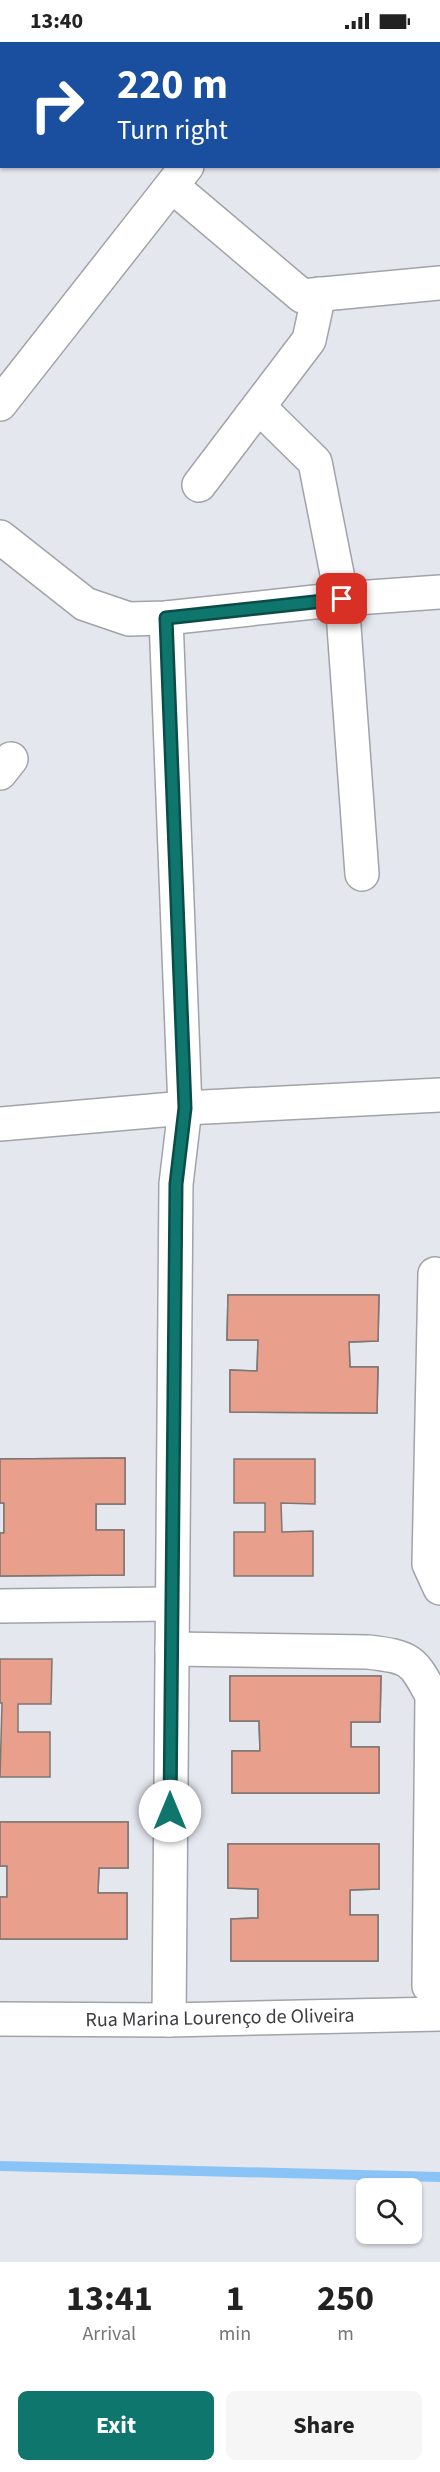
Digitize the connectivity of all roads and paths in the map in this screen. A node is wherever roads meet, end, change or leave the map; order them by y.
1 (180, 176) edge
2 (440, 283) edge
3 (319, 294) junction
4 (0, 404) edge
5 (259, 407) junction
6 (198, 485) dead end
7 (0, 537) edge
8 (440, 592) edge
9 (342, 599) junction
10 (166, 618) junction
11 (362, 874) dead end
12 (440, 1095) edge
13 (185, 1108) junction
14 (0, 1124) edge
15 (435, 1274) dead end
16 (440, 1587) edge
17 (171, 1604) junction
18 (0, 1606) edge
19 (171, 1649) junction
20 (435, 2000) edge
21 (0, 2019) edge
22 (168, 2020) junction

1 - 3 street
1 - 4 street
2 - 3 street
3 - 5 street
5 - 6 street
5 - 9 street
7 - 10 street
8 - 9 street
9 - 10 street
9 - 11 street
10 - 13 street
12 - 13 street
13 - 14 street
13 - 17 street
15 - 16 street
17 - 18 street
17 - 19 street
19 - 20 street
19 - 22 street
20 - 22 street, Rua Marina Lourenço de Oliveira
21 - 22 street, Rua Marina Lourenço de Oliveira

